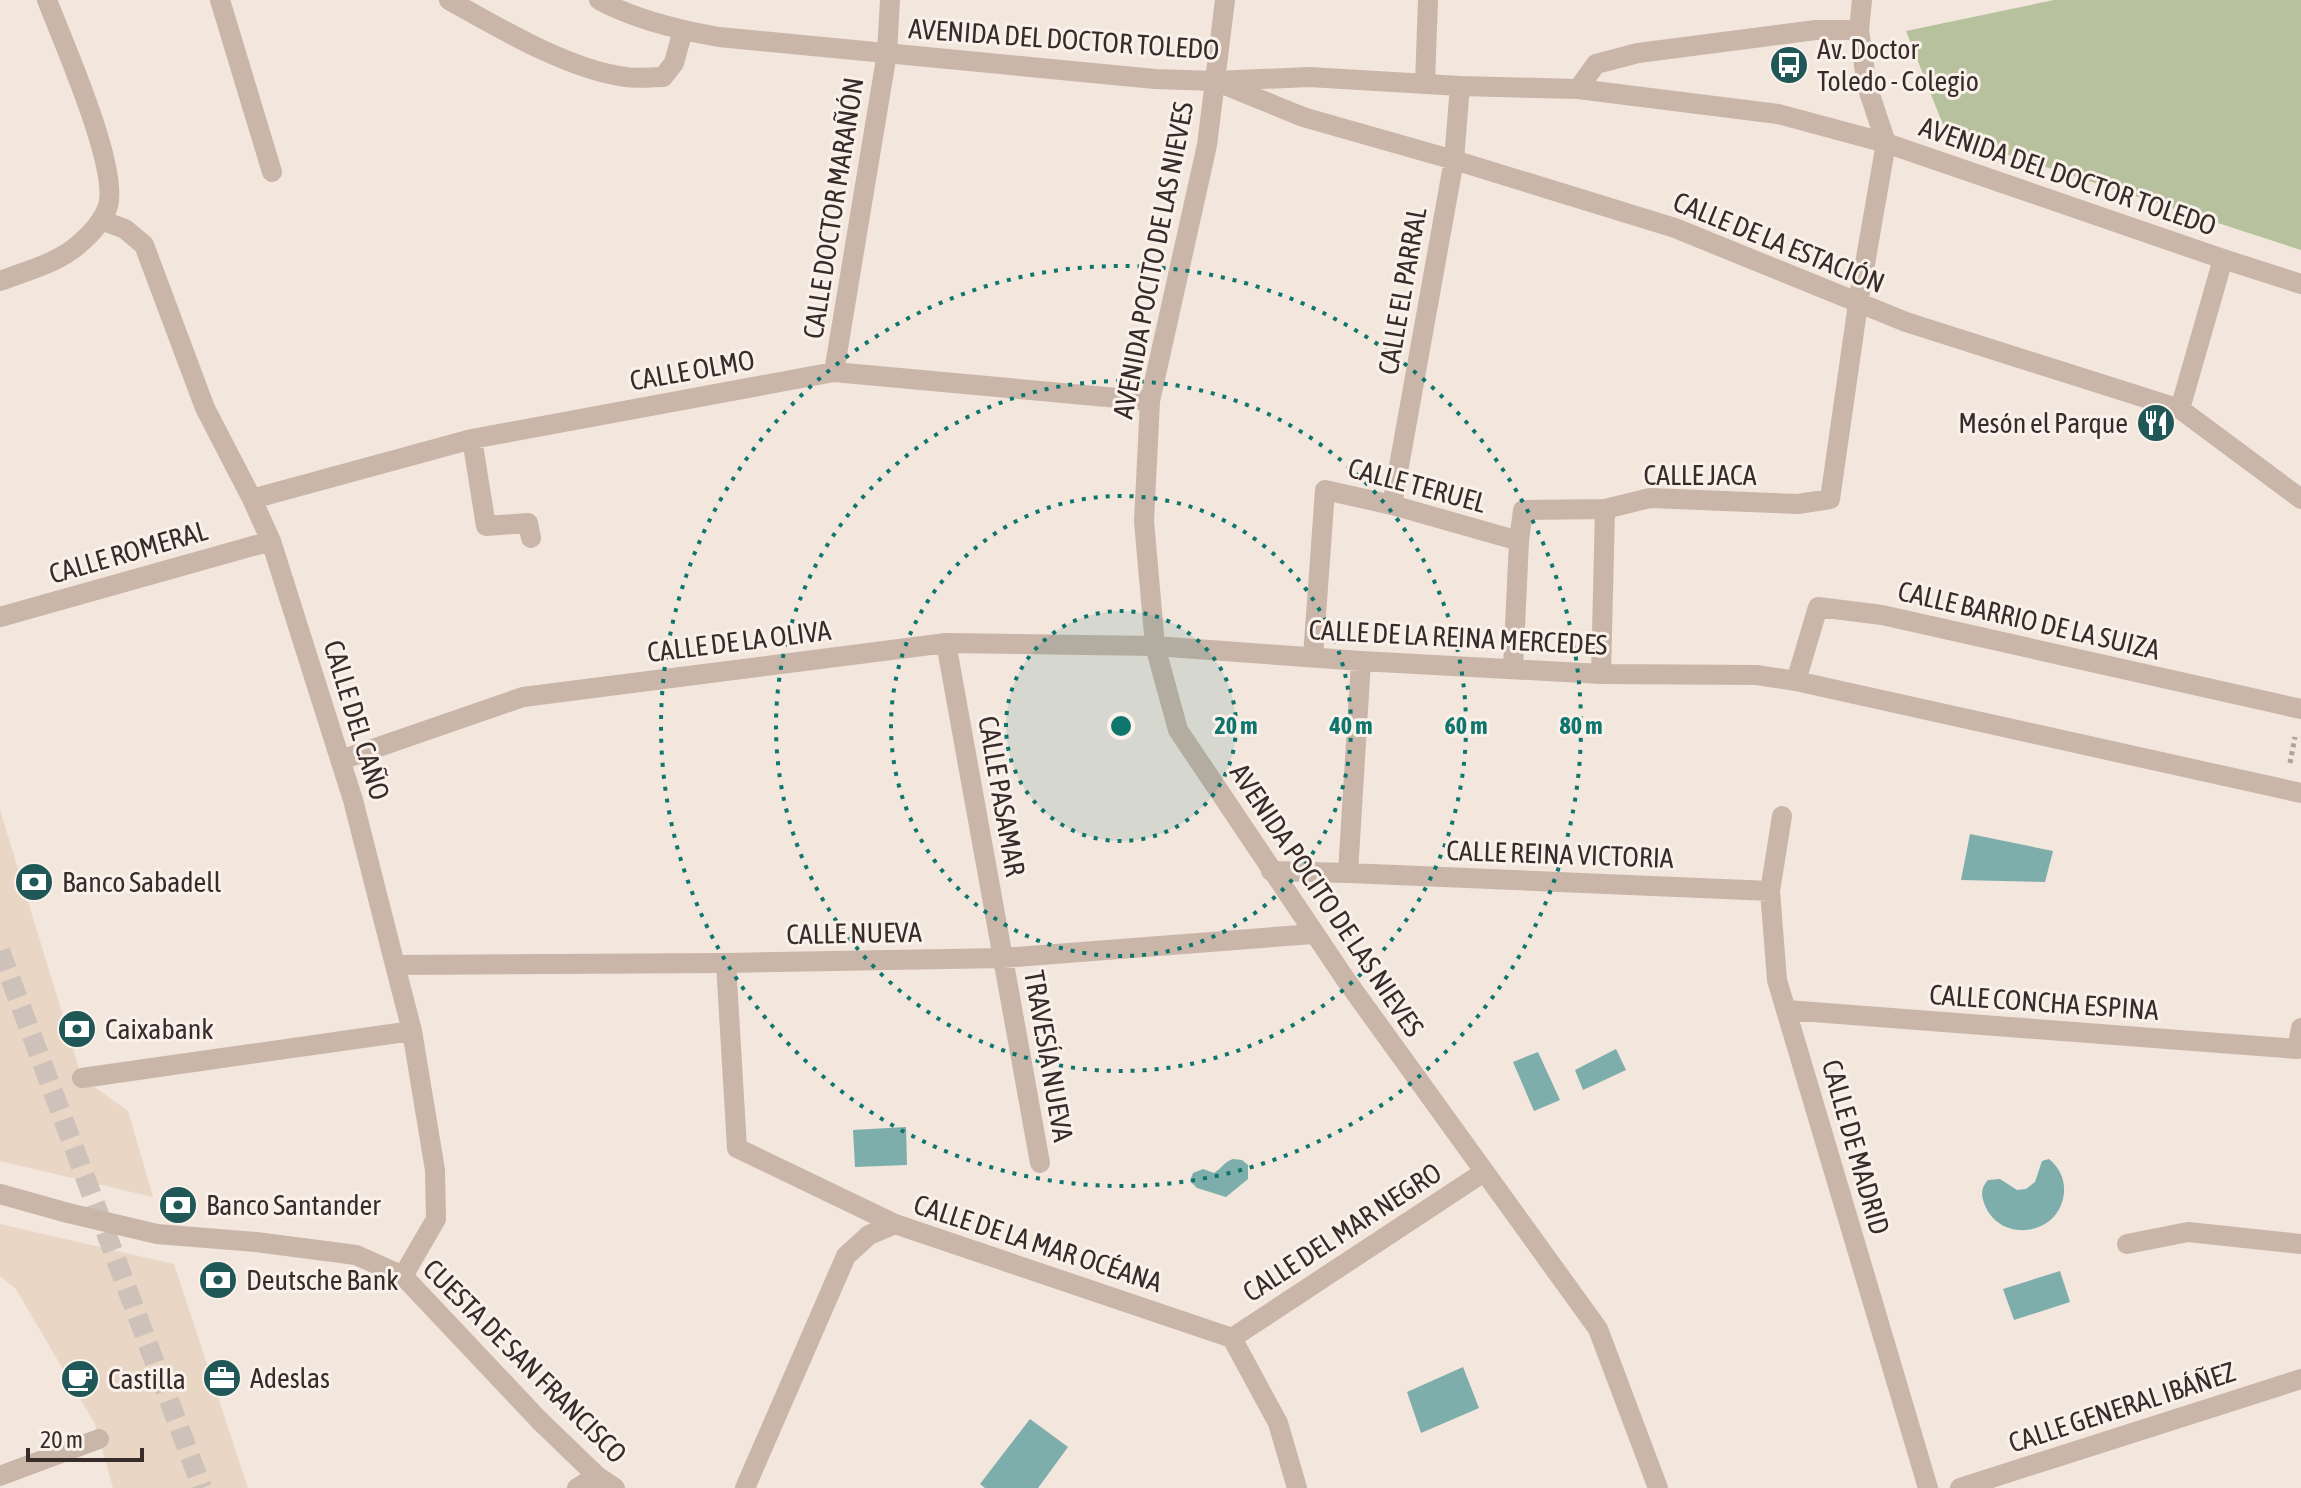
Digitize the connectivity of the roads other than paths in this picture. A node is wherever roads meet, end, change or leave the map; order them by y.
1 (220, 0) edge
2 (449, 0) edge
3 (599, 0) edge
4 (890, 0) edge
5 (1225, 0) edge
6 (1428, 0) edge
7 (1862, 0) edge
8 (50, 1) edge
9 (683, 30) junction
10 (1859, 30) junction
11 (887, 53) junction
12 (1215, 81) junction
13 (1425, 83) junction
14 (1460, 86) junction
15 (1578, 89) junction
16 (1886, 143) junction
17 (1454, 160) junction
18 (272, 172) dead end
19 (101, 220) junction
20 (2223, 259) junction
21 (0, 281) edge
22 (2301, 284) edge
23 (1858, 304) junction
24 (834, 372) junction
25 (1150, 401) junction
26 (2180, 409) junction
27 (472, 439) junction
28 (252, 499) junction
29 (2301, 499) edge
30 (1392, 505) junction
31 (1605, 509) junction
32 (531, 538) dead end
33 (271, 541) junction
34 (1519, 541) junction
35 (0, 617) edge
36 (946, 643) junction
37 (1155, 646) junction
38 (1313, 657) junction
39 (1361, 661) junction
40 (1513, 669) junction
41 (1601, 674) junction
42 (1796, 681) junction
43 (2300, 709) edge
44 (341, 760) junction
45 (2293, 791) edge
46 (1782, 816) dead end
47 (1271, 871) junction
48 (1348, 873) junction
49 (1770, 891) junction
50 (1313, 934) junction
51 (1003, 958) junction
52 (726, 963) junction
53 (395, 965) junction
54 (1787, 1010) junction
55 (412, 1031) junction
56 (2299, 1039) edge
57 (82, 1078) dead end
58 (1040, 1163) dead end
59 (1484, 1172) junction
60 (0, 1194) edge
61 (895, 1224) junction
62 (2127, 1244) dead end
63 (2301, 1244) edge
64 (403, 1276) junction
65 (1232, 1338) junction
66 (2301, 1379) edge
67 (99, 1439) dead end
68 (0, 1476) edge
69 (599, 1482) edge
70 (577, 1488) edge
71 (615, 1488) edge
72 (745, 1488) edge
73 (1297, 1488) edge
74 (1658, 1488) edge
75 (1928, 1488) edge
76 (1960, 1488) edge

1 - 18 street
2 - 9 street
3 - 9 street, AVENIDA DEL DOCTOR TOLEDO
4 - 11 street, CALLE DOCTOR MARAÑÓN
5 - 12 street, AVENIDA POCITO DE LAS NIEVES
6 - 13 street
7 - 10 street
8 - 19 street
9 - 11 street, AVENIDA DEL DOCTOR TOLEDO
10 - 15 street
10 - 16 street
11 - 12 street, AVENIDA DEL DOCTOR TOLEDO
11 - 24 street, CALLE DOCTOR MARAÑÓN
12 - 13 street, AVENIDA DEL DOCTOR TOLEDO
12 - 17 street, CALLE DE LA ESTACIÓN
12 - 25 street, AVENIDA POCITO DE LAS NIEVES
13 - 14 street, AVENIDA DEL DOCTOR TOLEDO
14 - 15 street, AVENIDA DEL DOCTOR TOLEDO
14 - 17 street, CALLE EL PARRAL
15 - 16 street, AVENIDA DEL DOCTOR TOLEDO
16 - 20 street, AVENIDA DEL DOCTOR TOLEDO
16 - 23 street
17 - 23 street, CALLE DE LA ESTACIÓN
17 - 30 street, CALLE EL PARRAL
19 - 21 street
19 - 28 street, CALLE DEL CAÑO
20 - 22 street, AVENIDA DEL DOCTOR TOLEDO
20 - 26 street
23 - 26 street, CALLE DE LA ESTACIÓN
23 - 31 street, CALLE JACA
24 - 25 street, CALLE OLMO
24 - 27 street, CALLE OLMO
25 - 37 street, AVENIDA POCITO DE LAS NIEVES
26 - 29 street, CALLE DE LA ESTACIÓN
27 - 28 street, CALLE OLMO
27 - 32 street
28 - 33 street, CALLE DEL CAÑO
30 - 34 street, CALLE TERUEL
30 - 38 street, CALLE TERUEL
31 - 34 street, CALLE JACA
31 - 41 street
33 - 35 street, CALLE ROMERAL
33 - 44 street, CALLE DEL CAÑO
34 - 40 street
36 - 37 street, CALLE DE LA OLIVA
36 - 44 street, CALLE DE LA OLIVA
36 - 51 street, CALLE PASAMAR
37 - 38 street, CALLE DE LA REINA MERCEDES
37 - 47 street, AVENIDA POCITO DE LAS NIEVES
38 - 39 street, CALLE DE LA REINA MERCEDES
39 - 40 street, CALLE DE LA REINA MERCEDES
39 - 48 street
40 - 41 street, CALLE DE LA REINA MERCEDES
41 - 42 street, CALLE DE LA REINA MERCEDES
42 - 43 street, CALLE BARRIO DE LA SUIZA
42 - 45 street
44 - 53 street, CALLE DEL CAÑO
46 - 49 street, CALLE DE MADRID
47 - 48 street
47 - 50 street, AVENIDA POCITO DE LAS NIEVES
48 - 49 street, CALLE REINA VICTORIA
49 - 54 street, CALLE DE MADRID
50 - 51 street, CALLE NUEVA
50 - 59 street, AVENIDA POCITO DE LAS NIEVES
51 - 52 street, CALLE NUEVA
51 - 58 street, TRAVESÍA NUEVA
52 - 53 street, CALLE NUEVA
52 - 61 street
53 - 55 street, CALLE DEL CAÑO
54 - 56 street, CALLE CONCHA ESPINA
54 - 75 street, CALLE DE MADRID
55 - 57 street
55 - 64 street, CALLE DEL CAÑO
59 - 65 street, CALLE DEL MAR NEGRO
59 - 74 street, AVENIDA POCITO DE LAS NIEVES
60 - 64 street, CUESTA DE SAN FRANCISCO
61 - 65 street, CALLE DE LA MAR OCÉANA
61 - 72 street, CALLE DE LA MAR OCÉANA
62 - 63 street
64 - 69 street, CUESTA DE SAN FRANCISCO
65 - 73 street
66 - 76 street, CALLE GENERAL IBÁÑEZ
67 - 68 street
69 - 70 street
69 - 71 street, CUESTA DE SAN FRANCISCO

